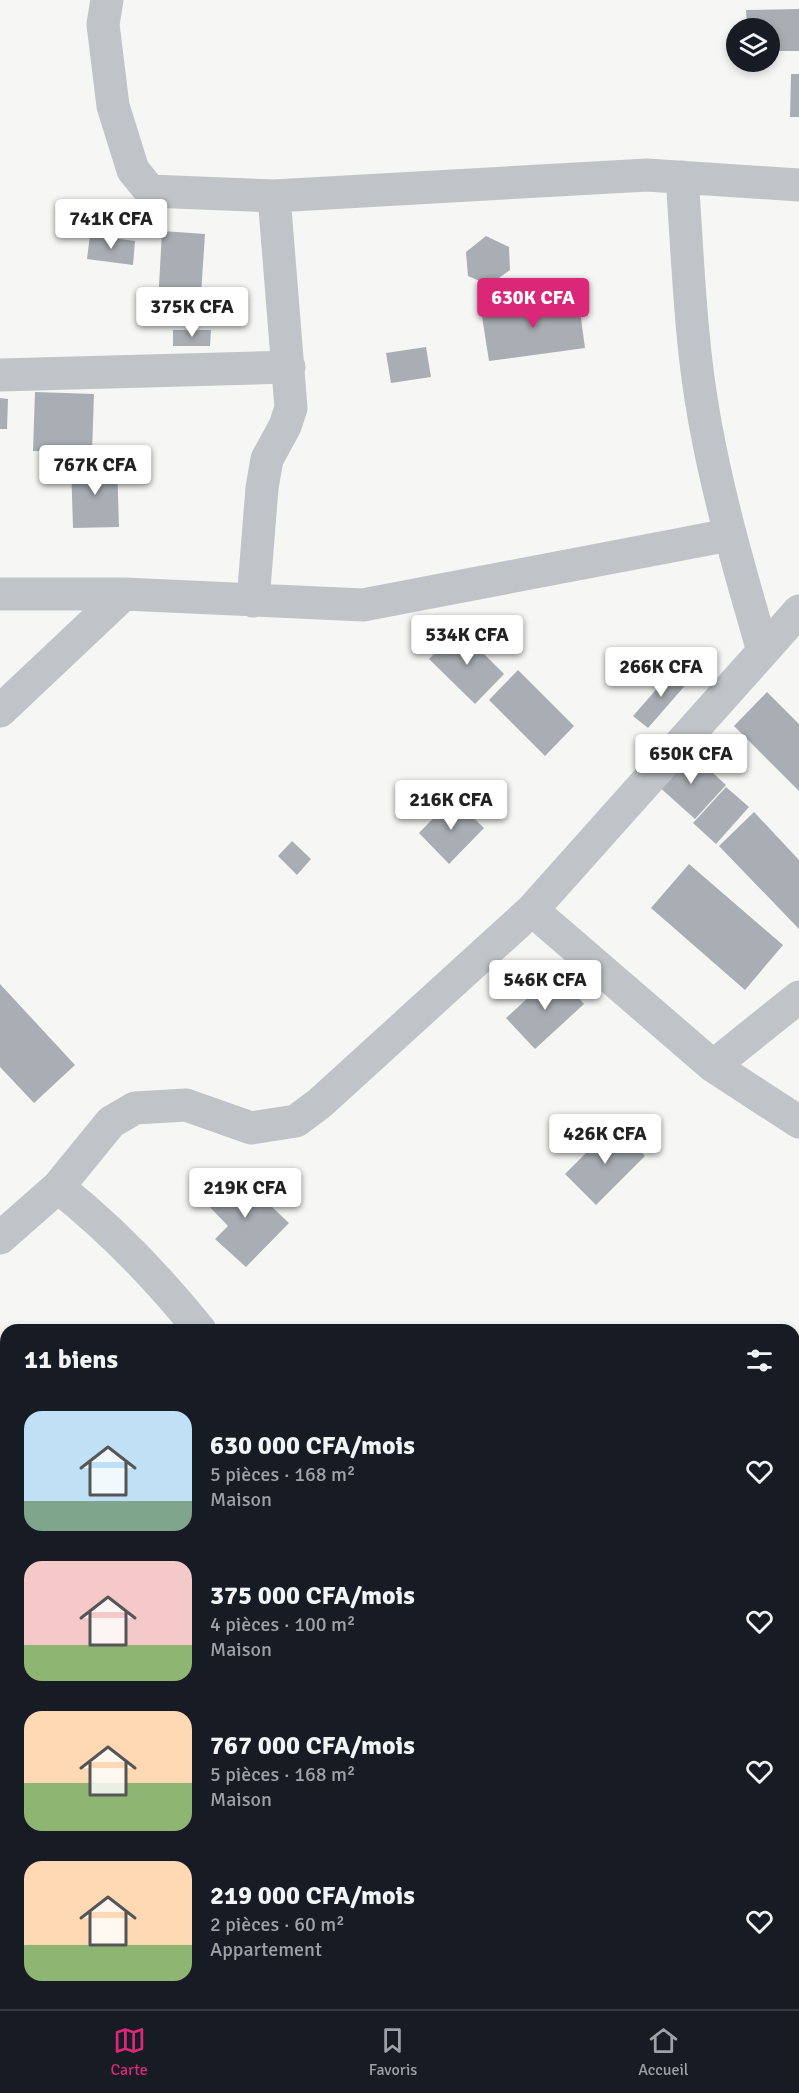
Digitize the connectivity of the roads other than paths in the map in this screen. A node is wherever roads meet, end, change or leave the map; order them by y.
1 (107, 0) edge
2 (682, 177) junction
3 (799, 185) edge
4 (274, 196) junction
5 (289, 367) junction
6 (0, 375) edge
7 (729, 535) junction
8 (0, 594) edge
9 (124, 594) junction
10 (252, 601) junction
11 (799, 611) edge
12 (763, 651) junction
13 (0, 711) edge
14 (532, 910) junction
15 (799, 997) edge
16 (713, 1066) junction
17 (799, 1122) edge
18 (58, 1187) junction
19 (0, 1238) edge
20 (195, 1324) edge

1 - 4 street
2 - 3 street
2 - 4 street
2 - 7 street
4 - 5 street
5 - 6 street
5 - 10 street
7 - 10 street
7 - 12 street
8 - 9 street
9 - 10 street
9 - 13 street
11 - 12 street
12 - 14 street
14 - 16 street
14 - 18 street
15 - 16 street
16 - 17 street
18 - 19 street
18 - 20 street

